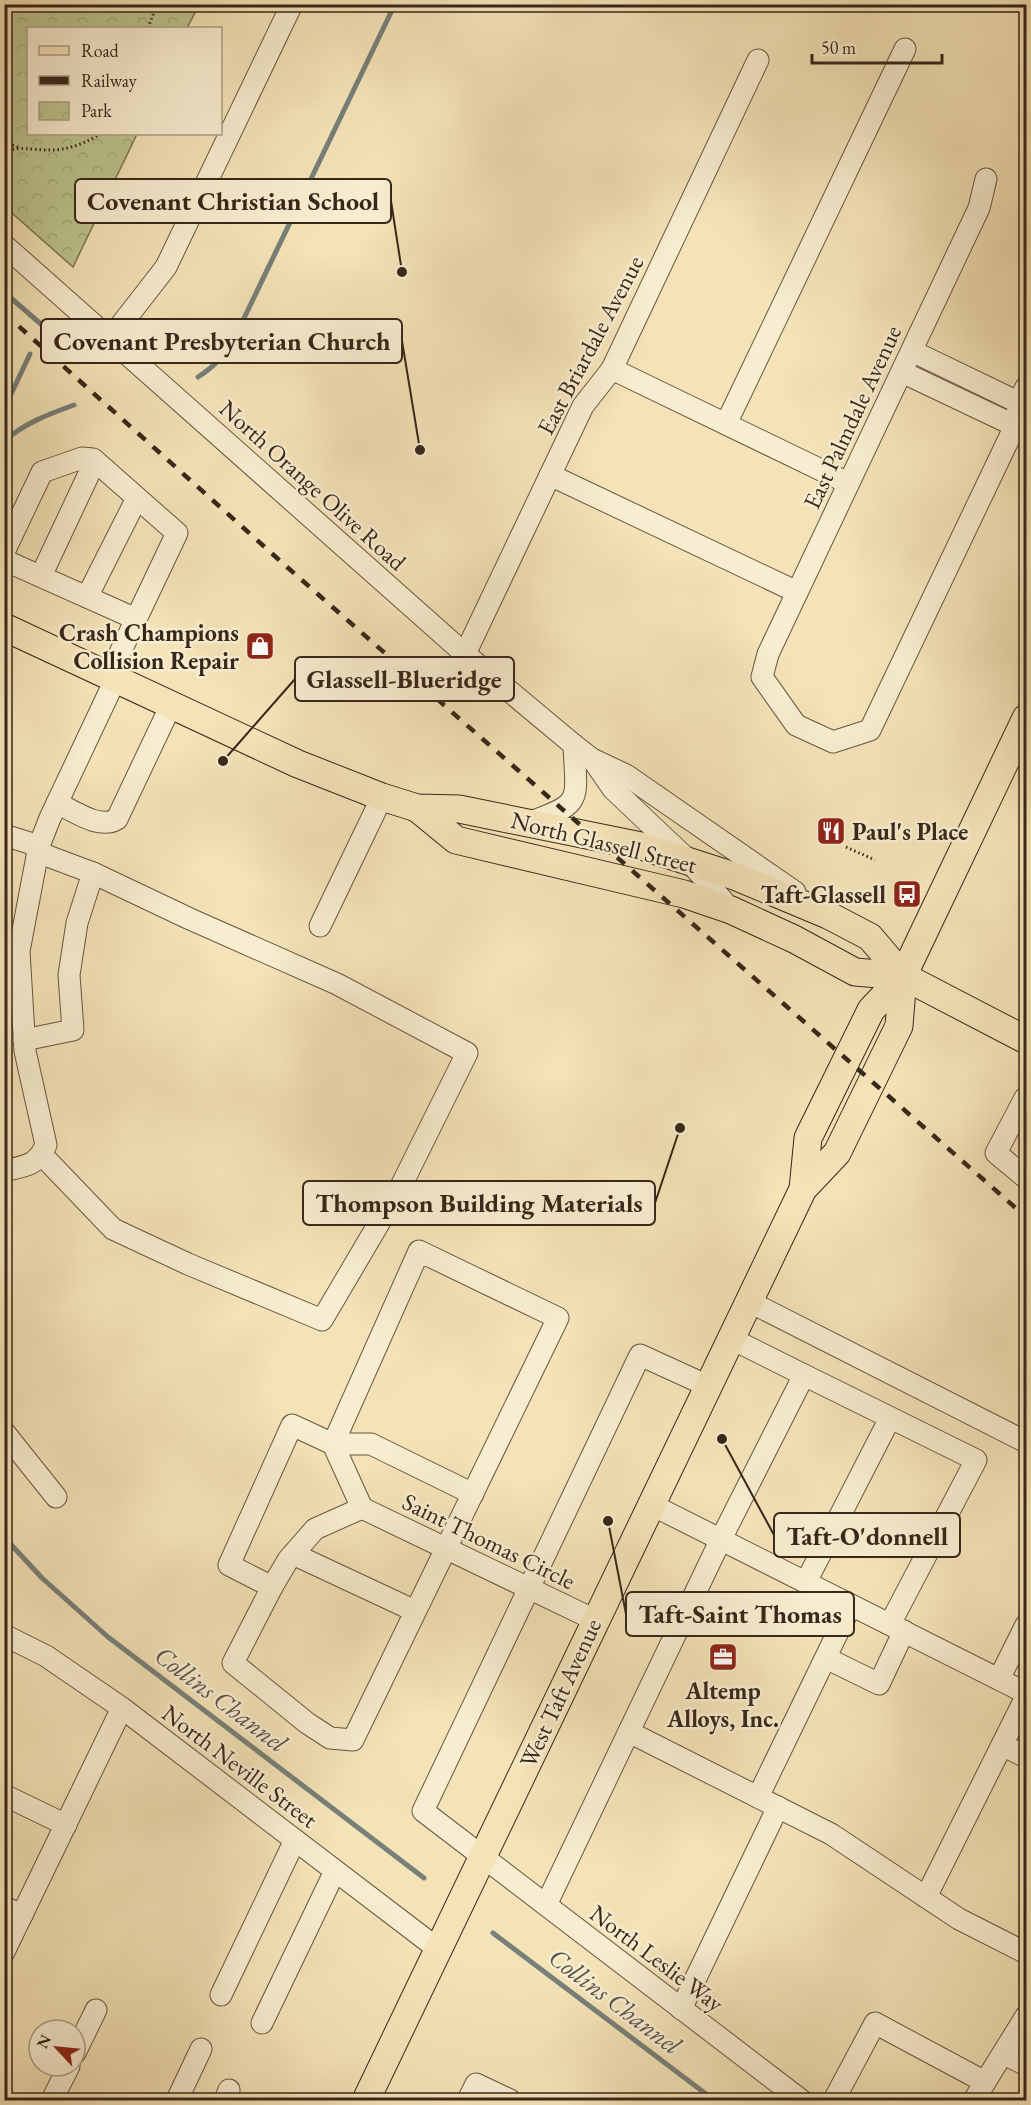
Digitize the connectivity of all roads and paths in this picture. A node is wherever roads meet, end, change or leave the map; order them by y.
1 (157, 4) edge
2 (292, 4) edge
3 (148, 27) edge
4 (905, 49) dead end
5 (758, 60) dead end
6 (98, 135) edge
7 (4, 142) edge
8 (21, 148) junction
9 (4, 152) edge
10 (986, 179) dead end
11 (4, 245) edge
12 (110, 339) junction
13 (912, 351) junction
14 (612, 369) junction
15 (902, 372) junction
16 (1024, 398) edge
17 (726, 424) junction
18 (1021, 429) edge
19 (95, 461) junction
20 (550, 475) junction
21 (848, 483) junction
22 (137, 498) junction
23 (4, 552) edge
24 (4, 560) edge
25 (41, 576) junction
26 (797, 592) junction
27 (87, 597) junction
28 (136, 619) junction
29 (4, 627) edge
30 (465, 654) junction
31 (112, 677) junction
32 (171, 705) junction
33 (1026, 718) edge
34 (574, 745) junction
35 (592, 759) junction
36 (382, 797) junction
37 (57, 803) junction
38 (417, 808) junction
39 (528, 823) junction
40 (4, 835) edge
41 (846, 847) dead end
42 (38, 849) junction
43 (688, 860) junction
44 (875, 860) dead end
45 (93, 873) junction
46 (731, 910) junction
47 (828, 915) junction
48 (320, 926) dead end
49 (903, 976) junction
50 (13, 999) edge
51 (24, 1040) junction
52 (1026, 1040) edge
53 (1026, 1097) edge
54 (42, 1155) junction
55 (4, 1171) edge
56 (1026, 1178) edge
57 (748, 1301) junction
58 (730, 1338) junction
59 (804, 1375) junction
60 (708, 1386) junction
61 (890, 1418) junction
62 (4, 1432) edge
63 (1026, 1442) edge
64 (333, 1444) junction
65 (473, 1494) junction
66 (56, 1497) dead end
67 (650, 1504) junction
68 (362, 1508) junction
69 (721, 1539) junction
70 (446, 1549) junction
71 (293, 1554) junction
72 (806, 1582) junction
73 (273, 1587) junction
74 (530, 1589) junction
75 (851, 1605) junction
76 (415, 1611) junction
77 (595, 1620) junction
78 (1026, 1625) edge
79 (897, 1628) junction
80 (4, 1635) edge
81 (826, 1658) junction
82 (999, 1679) junction
83 (1026, 1695) edge
84 (123, 1708) junction
85 (628, 1732) junction
86 (1002, 1745) junction
87 (1026, 1757) edge
88 (4, 1795) edge
89 (758, 1797) junction
90 (778, 1807) junction
91 (66, 1825) junction
92 (295, 1840) junction
93 (482, 1856) junction
94 (335, 1871) junction
95 (926, 1897) junction
96 (546, 1905) junction
97 (13, 1911) edge
98 (438, 1949) junction
99 (4, 1952) edge
100 (1026, 1953) edge
101 (220, 1995) dead end
102 (681, 2009) junction
103 (96, 2010) dead end
104 (1026, 2016) edge
105 (262, 2024) dead end
106 (87, 2028) edge
107 (201, 2049) dead end
108 (1004, 2054) junction
109 (1026, 2064) edge
110 (63, 2078) edge
111 (985, 2082) junction
112 (52, 2100) edge
113 (177, 2100) edge
114 (366, 2100) edge
115 (468, 2100) edge
116 (510, 2100) edge
117 (801, 2100) edge
118 (834, 2100) edge
119 (974, 2100) edge

1 - 3 path
2 - 12 street
4 - 17 street
5 - 14 street, East Briardale Avenue
6 - 8 path
7 - 8 path
8 - 9 path
10 - 13 street, East Palmdale Avenue
11 - 12 street, North Orange Olive Road
12 - 30 street, North Orange Olive Road
13 - 15 street, East Palmdale Avenue
13 - 16 street
14 - 17 street
14 - 20 street, East Briardale Avenue
15 - 18 street
15 - 21 street, East Palmdale Avenue
16 - 18 street
17 - 21 street
18 - 26 street, East Palmdale Avenue
19 - 22 street
19 - 23 street
19 - 25 street
20 - 26 street
20 - 30 street, East Briardale Avenue
21 - 26 street, East Palmdale Avenue
22 - 27 street
22 - 28 street
24 - 25 street
25 - 27 street
27 - 28 street
28 - 31 street
29 - 31 main road, North Glassell Street
30 - 34 street, North Orange Olive Road
31 - 32 main road, North Glassell Street
31 - 37 street
32 - 36 main road, North Glassell Street
32 - 37 street
33 - 49 main road
34 - 35 street, North Orange Olive Road
34 - 39 street
35 - 43 street, North Orange Olive Road
35 - 47 street, North Orange Olive Road
36 - 38 main road, North Glassell Street
36 - 48 street
37 - 42 street
38 - 39 main road, North Glassell Street
38 - 46 main road, North Glassell Street
39 - 43 main road, North Glassell Street
40 - 42 street
41 - 44 path
42 - 45 street
42 - 50 street
43 - 46 street, North Orange Olive Road
43 - 47 main road, North Glassell Street
45 - 51 street
45 - 54 street
46 - 49 main road, North Glassell Street
47 - 49 main road, North Glassell Street
49 - 52 main road, North Glassell Street
49 - 57 main road, West Taft Avenue
50 - 51 street
51 - 54 street
53 - 56 street
54 - 55 street
57 - 58 main road, West Taft Avenue
57 - 63 street
58 - 59 street
58 - 60 main road, West Taft Avenue
59 - 61 street
59 - 69 street
60 - 67 main road, West Taft Avenue
60 - 74 street
61 - 72 street
61 - 79 street
62 - 66 street
64 - 65 street
64 - 65 street
64 - 68 street
64 - 73 street
65 - 70 street
67 - 69 street
67 - 77 main road, West Taft Avenue
68 - 70 street, Saint Thomas Circle
68 - 71 street
69 - 72 street
69 - 85 street
70 - 74 street, Saint Thomas Circle
70 - 76 street
71 - 73 street
71 - 76 street
72 - 75 street
73 - 76 street
74 - 77 street, Saint Thomas Circle
74 - 93 street, North Leslie Way
75 - 79 street
75 - 81 street
77 - 93 main road, West Taft Avenue
78 - 82 street
79 - 81 street
79 - 82 street
80 - 84 street, North Neville Street
81 - 89 street
82 - 83 street
83 - 86 street
84 - 91 street
84 - 92 street, North Neville Street
85 - 89 street
85 - 96 street
86 - 87 street
86 - 95 street
88 - 91 street
89 - 90 street
90 - 95 street
90 - 102 street
91 - 97 street
92 - 94 street, North Neville Street
92 - 101 street
93 - 96 street, North Leslie Way
93 - 98 main road, West Taft Avenue
94 - 98 street, North Neville Street
94 - 105 street
95 - 100 street
96 - 102 street, North Leslie Way
97 - 99 street
98 - 114 main road, West Taft Avenue
102 - 117 street, North Leslie Way
103 - 106 street
104 - 108 street
107 - 113 street
108 - 109 street
108 - 111 street
110 - 112 street
111 - 118 street
111 - 119 street
115 - 116 street

